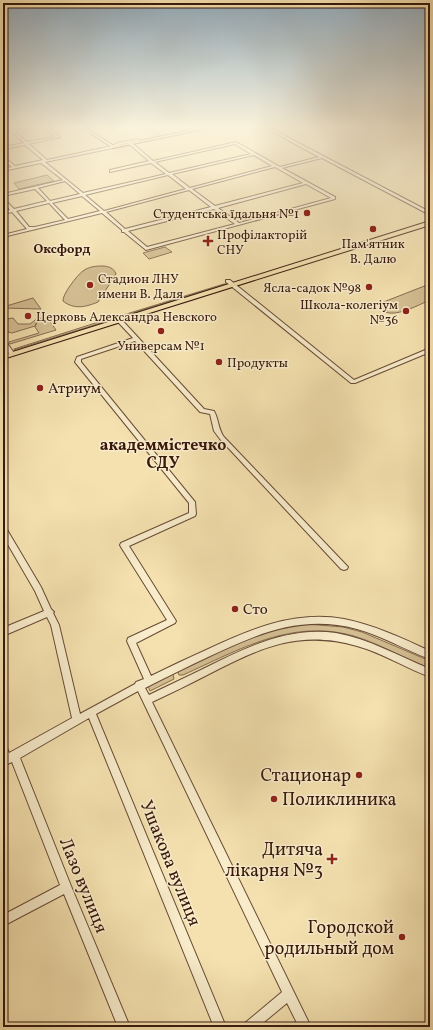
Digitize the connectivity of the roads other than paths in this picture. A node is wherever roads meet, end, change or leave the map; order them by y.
1 (60, 175) edge
2 (165, 175) edge
3 (171, 175) edge
4 (241, 175) edge
5 (293, 175) edge
6 (356, 175) edge
7 (365, 175) edge
8 (66, 180) junction
9 (308, 183) junction
10 (36, 188) junction
11 (190, 189) junction
12 (82, 194) junction
13 (3, 195) edge
14 (3, 199) edge
15 (49, 202) junction
16 (215, 207) junction
17 (430, 209) edge
18 (14, 210) junction
19 (103, 212) junction
20 (3, 213) edge
21 (430, 214) edge
22 (430, 218) edge
23 (67, 220) junction
24 (430, 223) edge
25 (238, 224) junction
26 (35, 228) junction
27 (123, 231) junction
28 (3, 236) edge
29 (230, 282) junction
30 (117, 318) junction
31 (135, 339) junction
32 (3, 341) edge
33 (430, 350) edge
34 (8, 351) edge
35 (3, 357) edge
36 (4, 535) edge
37 (344, 567) dead end
38 (50, 612) junction
39 (3, 632) edge
40 (430, 655) edge
41 (430, 673) edge
42 (149, 680) junction
43 (139, 685) junction
44 (146, 701) junction
45 (91, 712) junction
46 (77, 720) junction
47 (3, 749) edge
48 (8, 758) edge
49 (66, 887) junction
50 (3, 921) edge
51 (288, 994) junction
52 (124, 1027) edge
53 (220, 1027) edge
54 (249, 1027) edge
55 (305, 1027) edge

1 - 8 street
2 - 12 street
3 - 11 street
4 - 11 street
5 - 9 street
6 - 21 street
7 - 17 street
8 - 10 street
8 - 12 street
9 - 16 street
9 - 25 street
10 - 13 street
10 - 15 street
11 - 16 street
11 - 19 street
12 - 15 street
12 - 19 street
14 - 18 street
15 - 18 street
15 - 23 street
16 - 25 street
16 - 27 street
18 - 20 street
18 - 26 street
19 - 23 street
19 - 27 street
22 - 29 main road
23 - 26 street
24 - 29 main road
25 - 27 street
26 - 28 street
29 - 30 main road
29 - 33 street
30 - 31 street
30 - 34 main road
31 - 37 street
31 - 42 street
32 - 34 street
34 - 35 main road
36 - 38 street
38 - 39 street
38 - 46 street
40 - 42 street
41 - 44 street
42 - 43 street
43 - 44 street
43 - 45 street
44 - 51 street
45 - 46 street
45 - 53 street, Ушакова вулиця
46 - 48 street
47 - 48 street, Лазо вулиця
48 - 49 street, Лазо вулиця
49 - 50 street
49 - 52 street, Лазо вулиця
51 - 54 street
51 - 55 street

